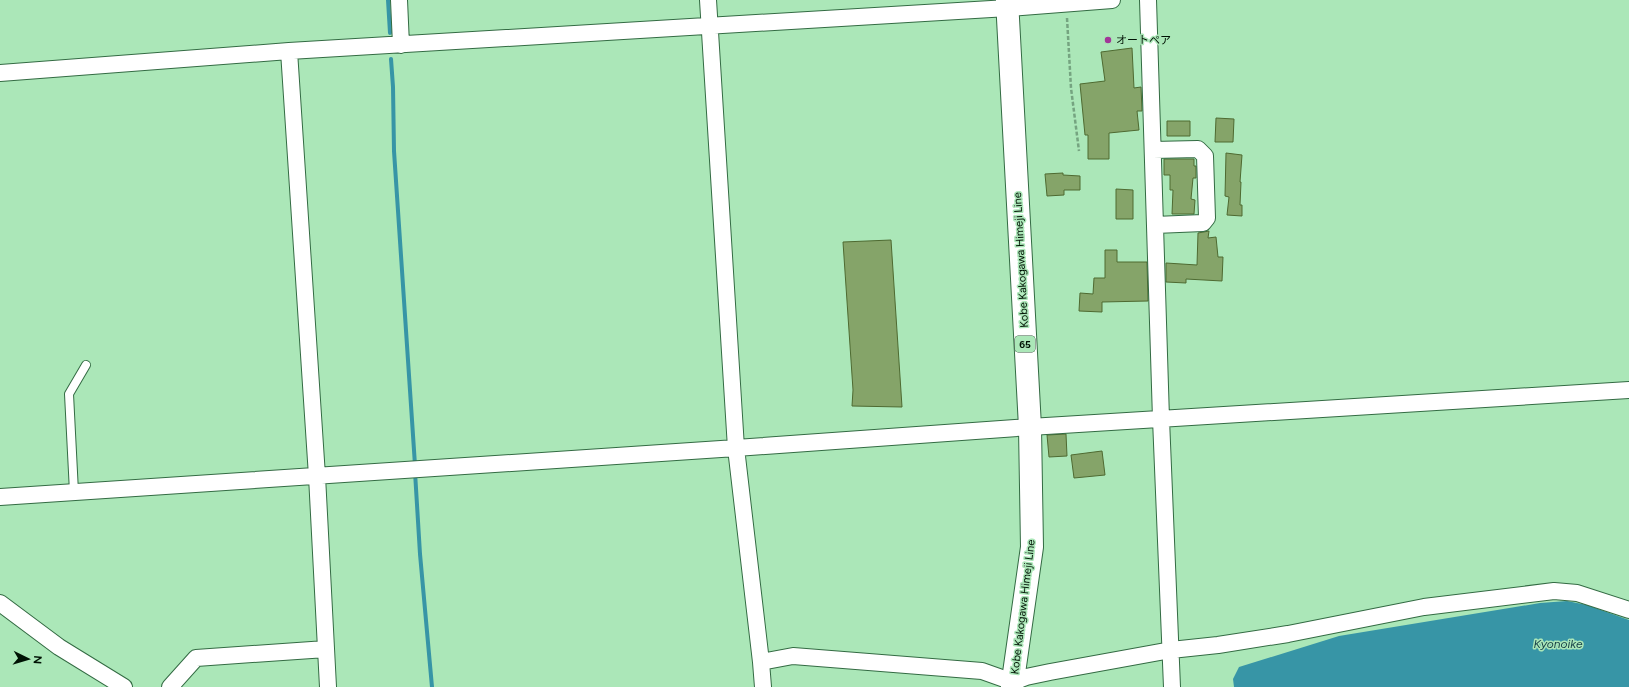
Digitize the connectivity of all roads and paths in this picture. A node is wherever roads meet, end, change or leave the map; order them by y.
1 (399, 0) edge
2 (708, 0) edge
3 (1112, 0) edge
4 (1148, 0) edge
5 (1066, 3) junction
6 (1007, 4) edge
7 (709, 26) junction
8 (401, 45) junction
9 (289, 51) junction
10 (0, 73) edge
11 (1153, 150) junction
12 (1079, 151) dead end
13 (1155, 225) junction
14 (86, 365) dead end
15 (1629, 390) edge
16 (1161, 419) junction
17 (1030, 427) junction
18 (736, 448) junction
19 (317, 476) junction
20 (74, 492) junction
21 (0, 497) edge
22 (0, 603) edge
23 (1629, 610) edge
24 (326, 649) junction
25 (1171, 650) junction
26 (761, 662) junction
27 (1012, 685) edge
28 (124, 687) edge
29 (170, 687) edge
30 (328, 687) edge
31 (763, 687) edge
32 (1172, 687) edge

1 - 8 street
2 - 7 street
3 - 5 street
4 - 11 street
5 - 6 street
5 - 12 path
6 - 7 street
6 - 17 main road, Kobe Kakogawa Himeji Line / 65
7 - 8 street
7 - 18 street
8 - 9 street
9 - 10 street
9 - 19 street
11 - 13 street
11 - 13 street
13 - 16 street
14 - 20 lane
15 - 16 street
16 - 17 street
16 - 25 street
17 - 18 street
17 - 27 main road, Kobe Kakogawa Himeji Line / 65
18 - 19 street
18 - 26 street
19 - 20 street
19 - 24 street
20 - 21 street
22 - 28 street
23 - 25 street
24 - 29 street
24 - 30 street
25 - 27 street
25 - 32 street
26 - 27 street
26 - 31 street

